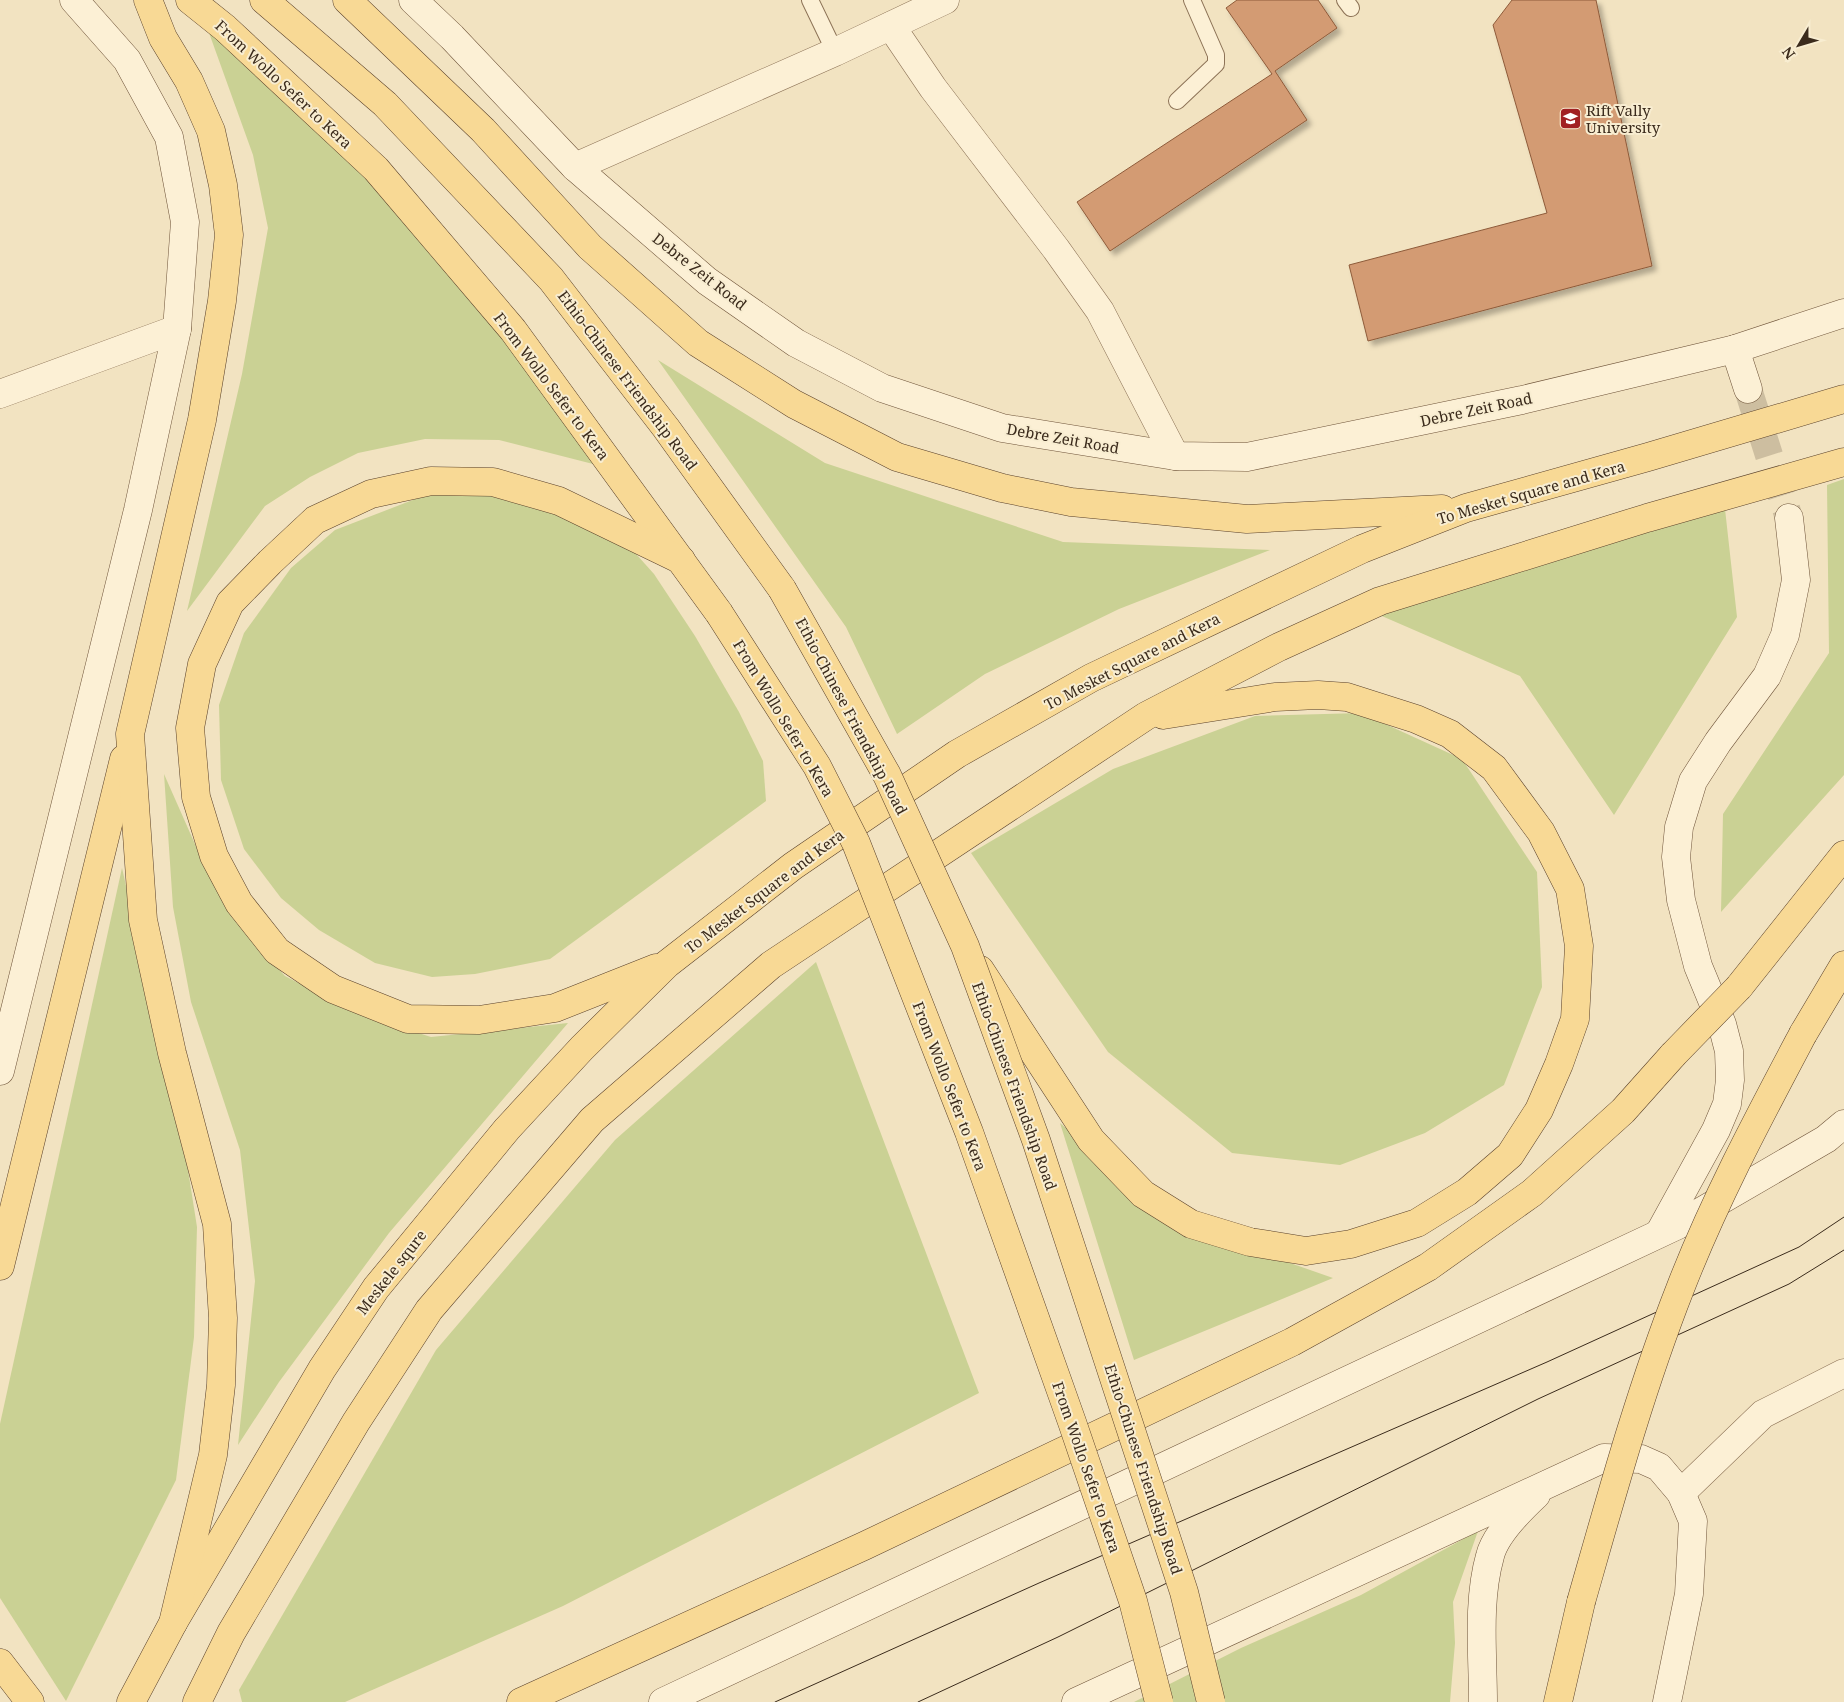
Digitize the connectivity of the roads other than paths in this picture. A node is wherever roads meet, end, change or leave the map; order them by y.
1 (74, 0) edge
2 (148, 0) edge
3 (190, 0) edge
4 (264, 0) edge
5 (347, 0) edge
6 (413, 0) edge
7 (810, 0) edge
8 (945, 0) edge
9 (1192, 0) edge
10 (890, 26) junction
11 (835, 52) junction
12 (1177, 101) dead end
13 (575, 167) junction
14 (1844, 314) edge
15 (177, 329) junction
16 (1735, 349) junction
17 (1748, 389) tunnel mouth
18 (0, 394) edge
19 (1844, 398) edge
20 (1175, 456) junction
21 (1844, 462) edge
22 (1466, 508) junction
23 (1789, 518) tunnel mouth
24 (681, 560) junction
25 (1146, 716) junction
26 (130, 734) junction
27 (1844, 855) edge
28 (964, 946) junction
29 (667, 964) junction
30 (1844, 965) edge
31 (0, 1071) edge
32 (1844, 1124) edge
33 (1660, 1232) junction
34 (0, 1266) edge
35 (1844, 1373) edge
36 (1552, 1481) junction
37 (1681, 1493) junction
38 (173, 1624) junction
39 (0, 1664) edge
40 (30, 1702) edge
41 (131, 1702) edge
42 (197, 1702) edge
43 (521, 1702) edge
44 (663, 1702) edge
45 (1076, 1702) edge
46 (1159, 1702) edge
47 (1211, 1702) edge
48 (1483, 1702) edge
49 (1558, 1702) edge
50 (1667, 1702) edge

1 - 15 main road
2 - 26 main road
3 - 24 main road, From Wollo Sefer to Kera
4 - 28 main road, Ethio-Chinese Friendship Road, bridge
5 - 22 main road
6 - 13 main road, Debre Zeit Road
7 - 11 lane
8 - 10 main road
9 - 12 lane
10 - 11 main road
10 - 20 main road
11 - 13 main road
13 - 20 main road, Debre Zeit Road
14 - 16 main road, Debre Zeit Road
15 - 18 main road
15 - 31 main road
16 - 17 main road
16 - 20 main road, Debre Zeit Road
19 - 22 main road, To Mesket Square and Kera
21 - 25 main road
22 - 29 main road, To Mesket Square and Kera
23 - 33 main road
24 - 29 main road
24 - 46 main road, From Wollo Sefer to Kera, bridge
25 - 28 main road, bridge
25 - 42 main road
26 - 34 main road
26 - 38 main road
27 - 43 main road, bridge
28 - 47 main road, Ethio-Chinese Friendship Road, bridge
29 - 38 main road, Meskele squre
30 - 49 main road, bridge
32 - 33 main road
33 - 44 main road
35 - 37 main road
36 - 37 main road
36 - 45 main road
36 - 48 main road
37 - 50 main road
38 - 41 main road
39 - 40 main road

